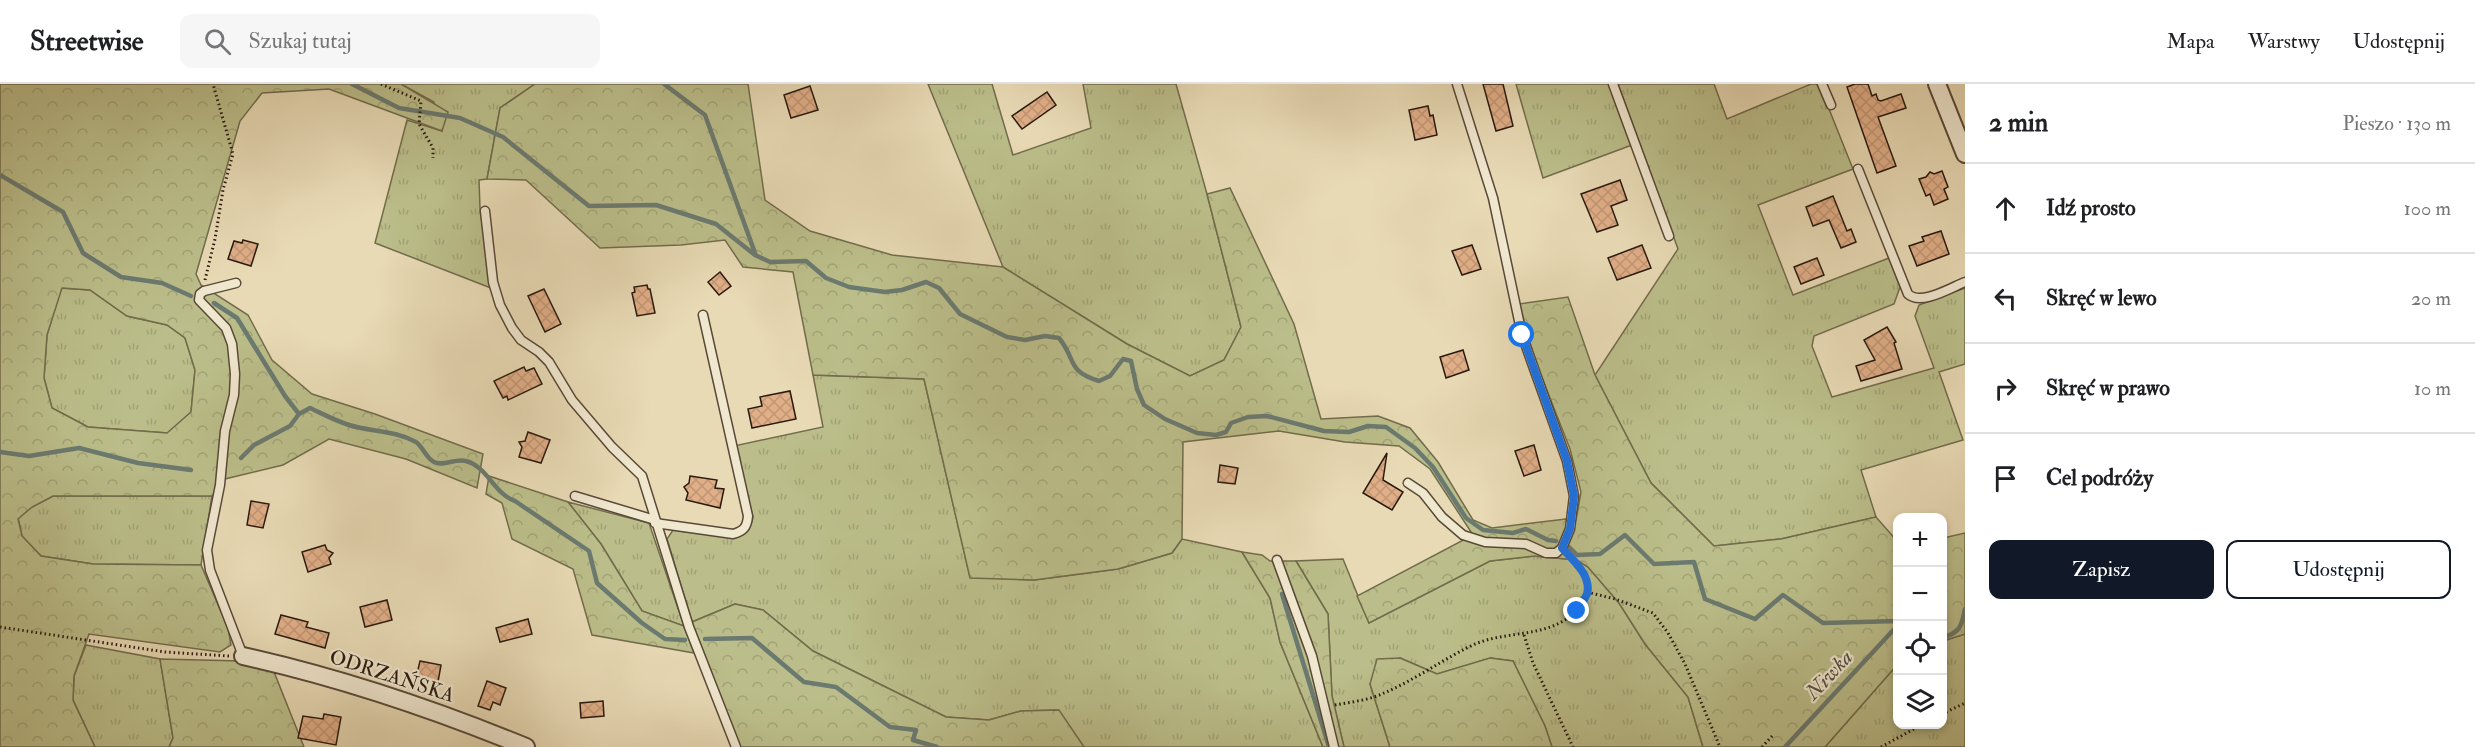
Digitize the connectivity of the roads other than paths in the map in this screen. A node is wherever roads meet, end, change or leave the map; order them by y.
1 (1457, 84) edge
2 (1613, 84) edge
3 (1822, 84) edge
4 (1937, 84) edge
5 (1831, 105) dead end
6 (1965, 154) edge
7 (1858, 169) dead end
8 (485, 211) dead end
9 (1669, 236) dead end
10 (1965, 282) edge
11 (236, 284) dead end
12 (703, 315) dead end
13 (1408, 483) dead end
14 (575, 496) dead end
15 (655, 522) junction
16 (1277, 560) dead end
17 (243, 656) joint
18 (525, 747) edge
19 (736, 747) edge
20 (1334, 747) edge

1 - 13 lane
2 - 9 lane
3 - 5 lane
4 - 6 street
7 - 10 lane
8 - 15 lane
11 - 17 lane
12 - 15 lane
14 - 15 lane
15 - 19 lane
16 - 20 lane
17 - 18 street, ODRZAŃSKA

